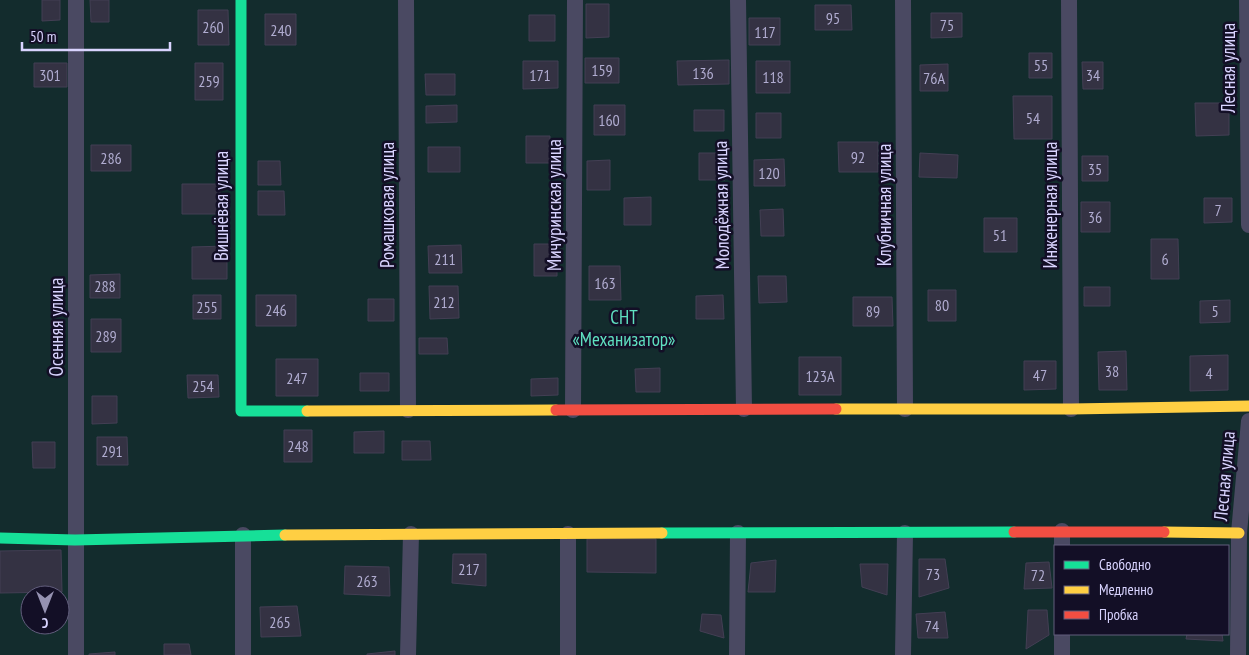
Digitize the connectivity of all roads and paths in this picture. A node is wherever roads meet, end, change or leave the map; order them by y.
1 (76, 0) edge
2 (242, 0) edge
3 (406, 0) edge
4 (575, 0) edge
5 (738, 0) edge
6 (903, 0) edge
7 (1069, 0) edge
8 (1247, 0) edge
9 (1249, 225) edge
10 (1249, 406) edge
11 (744, 409) junction
12 (905, 409) junction
13 (1071, 409) junction
14 (408, 410) junction
15 (573, 410) junction
16 (1249, 421) edge
17 (738, 533) junction
18 (905, 533) junction
19 (1238, 533) junction
20 (411, 534) junction
21 (568, 534) junction
22 (243, 535) junction
23 (0, 538) edge
24 (1062, 539) edge
25 (75, 540) junction
26 (1062, 635) edge
27 (76, 655) edge
28 (243, 655) edge
29 (408, 655) edge
30 (568, 655) edge
31 (737, 655) edge
32 (903, 655) edge
33 (1062, 655) edge
34 (1238, 655) edge

1 - 25 street, Осенняя улица
2 - 14 street, Вишнёвая улица
3 - 14 street, Ромашковая улица
4 - 15 street, Мичуринская улица
5 - 11 street, Молодёжная улица
6 - 12 street, Клубничная улица
7 - 13 street, Инженерная улица
8 - 9 street, Лесная улица
10 - 13 street
11 - 12 street
11 - 15 street
12 - 13 street
14 - 15 street
16 - 19 street, Лесная улица
17 - 18 street
17 - 21 street
17 - 31 street
18 - 24 street
18 - 32 street
19 - 24 street
19 - 34 street, Лесная улица
20 - 21 street
20 - 22 street
20 - 29 street
21 - 30 street
22 - 25 street
22 - 28 street
23 - 25 street
25 - 27 street, Осенняя улица
26 - 33 street

